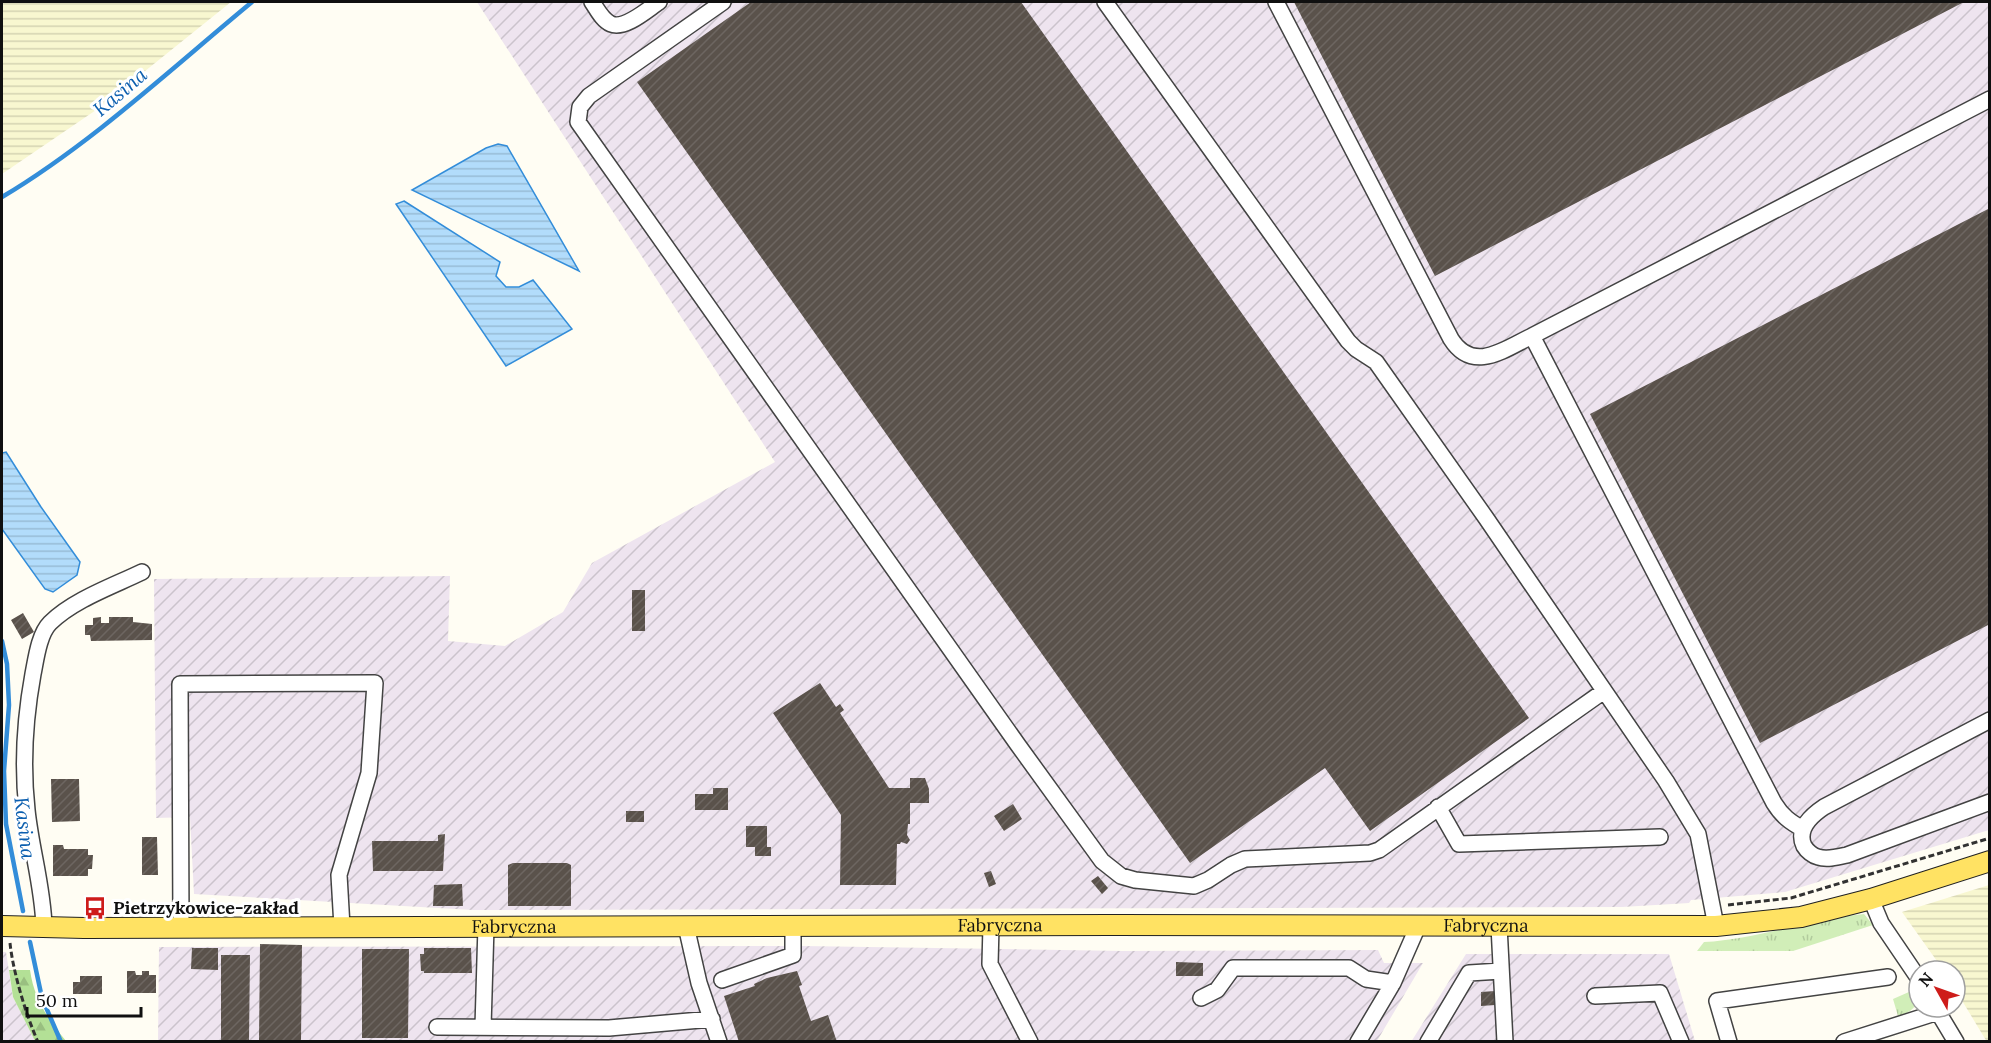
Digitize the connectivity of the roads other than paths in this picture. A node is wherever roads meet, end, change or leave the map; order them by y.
1 (592, 2) edge
2 (659, 2) edge
3 (723, 2) edge
4 (1105, 2) edge
5 (1276, 2) edge
6 (1989, 99) edge
7 (1532, 336) junction
8 (142, 572) dead end
9 (1604, 691) junction
10 (1989, 720) edge
11 (1989, 802) edge
12 (1438, 807) junction
13 (1803, 829) junction
14 (1660, 837) dead end
15 (1989, 861) edge
16 (1871, 899) junction
17 (1715, 917) junction
18 (5, 926) edge
19 (486, 926) junction
20 (686, 926) junction
21 (793, 926) junction
22 (991, 926) junction
23 (1418, 926) junction
24 (1498, 926) junction
25 (44, 927) junction
26 (181, 927) junction
27 (342, 927) junction
28 (1907, 961) edge
29 (1502, 971) junction
30 (1888, 976) dead end
31 (722, 980) dead end
32 (1393, 983) junction
33 (1595, 996) dead end
34 (1201, 998) dead end
35 (712, 1019) junction
36 (1917, 1019) edge
37 (1943, 1019) edge
38 (437, 1027) dead end
39 (483, 1027) junction
40 (1877, 1037) edge
41 (719, 1041) edge
42 (1030, 1041) edge
43 (1358, 1041) edge
44 (1428, 1041) edge
45 (1505, 1041) edge
46 (1681, 1041) edge
47 (1729, 1041) edge
48 (1844, 1041) edge
49 (1956, 1041) edge

1 - 2 street
3 - 12 street
4 - 9 street
5 - 7 street
6 - 7 street
7 - 13 street
8 - 25 street
9 - 12 street
9 - 17 street
10 - 13 street
11 - 13 street
12 - 14 street
15 - 16 main road, Fabryczna
16 - 17 main road, Fabryczna
16 - 28 street
17 - 24 main road, Fabryczna
18 - 25 main road, Fabryczna
19 - 20 main road, Fabryczna
19 - 27 main road, Fabryczna
19 - 39 street
20 - 21 main road, Fabryczna
20 - 35 street
21 - 22 main road, Fabryczna
21 - 31 street
22 - 23 main road, Fabryczna
22 - 42 street
23 - 24 main road, Fabryczna
23 - 32 street
24 - 29 street
25 - 26 main road, Fabryczna
26 - 27 main road, Fabryczna
26 - 27 street
29 - 44 street
29 - 45 street
30 - 47 street
32 - 34 street
32 - 43 street
33 - 46 street
35 - 39 street
35 - 41 street
36 - 40 street
37 - 49 street
38 - 39 street
40 - 48 street

